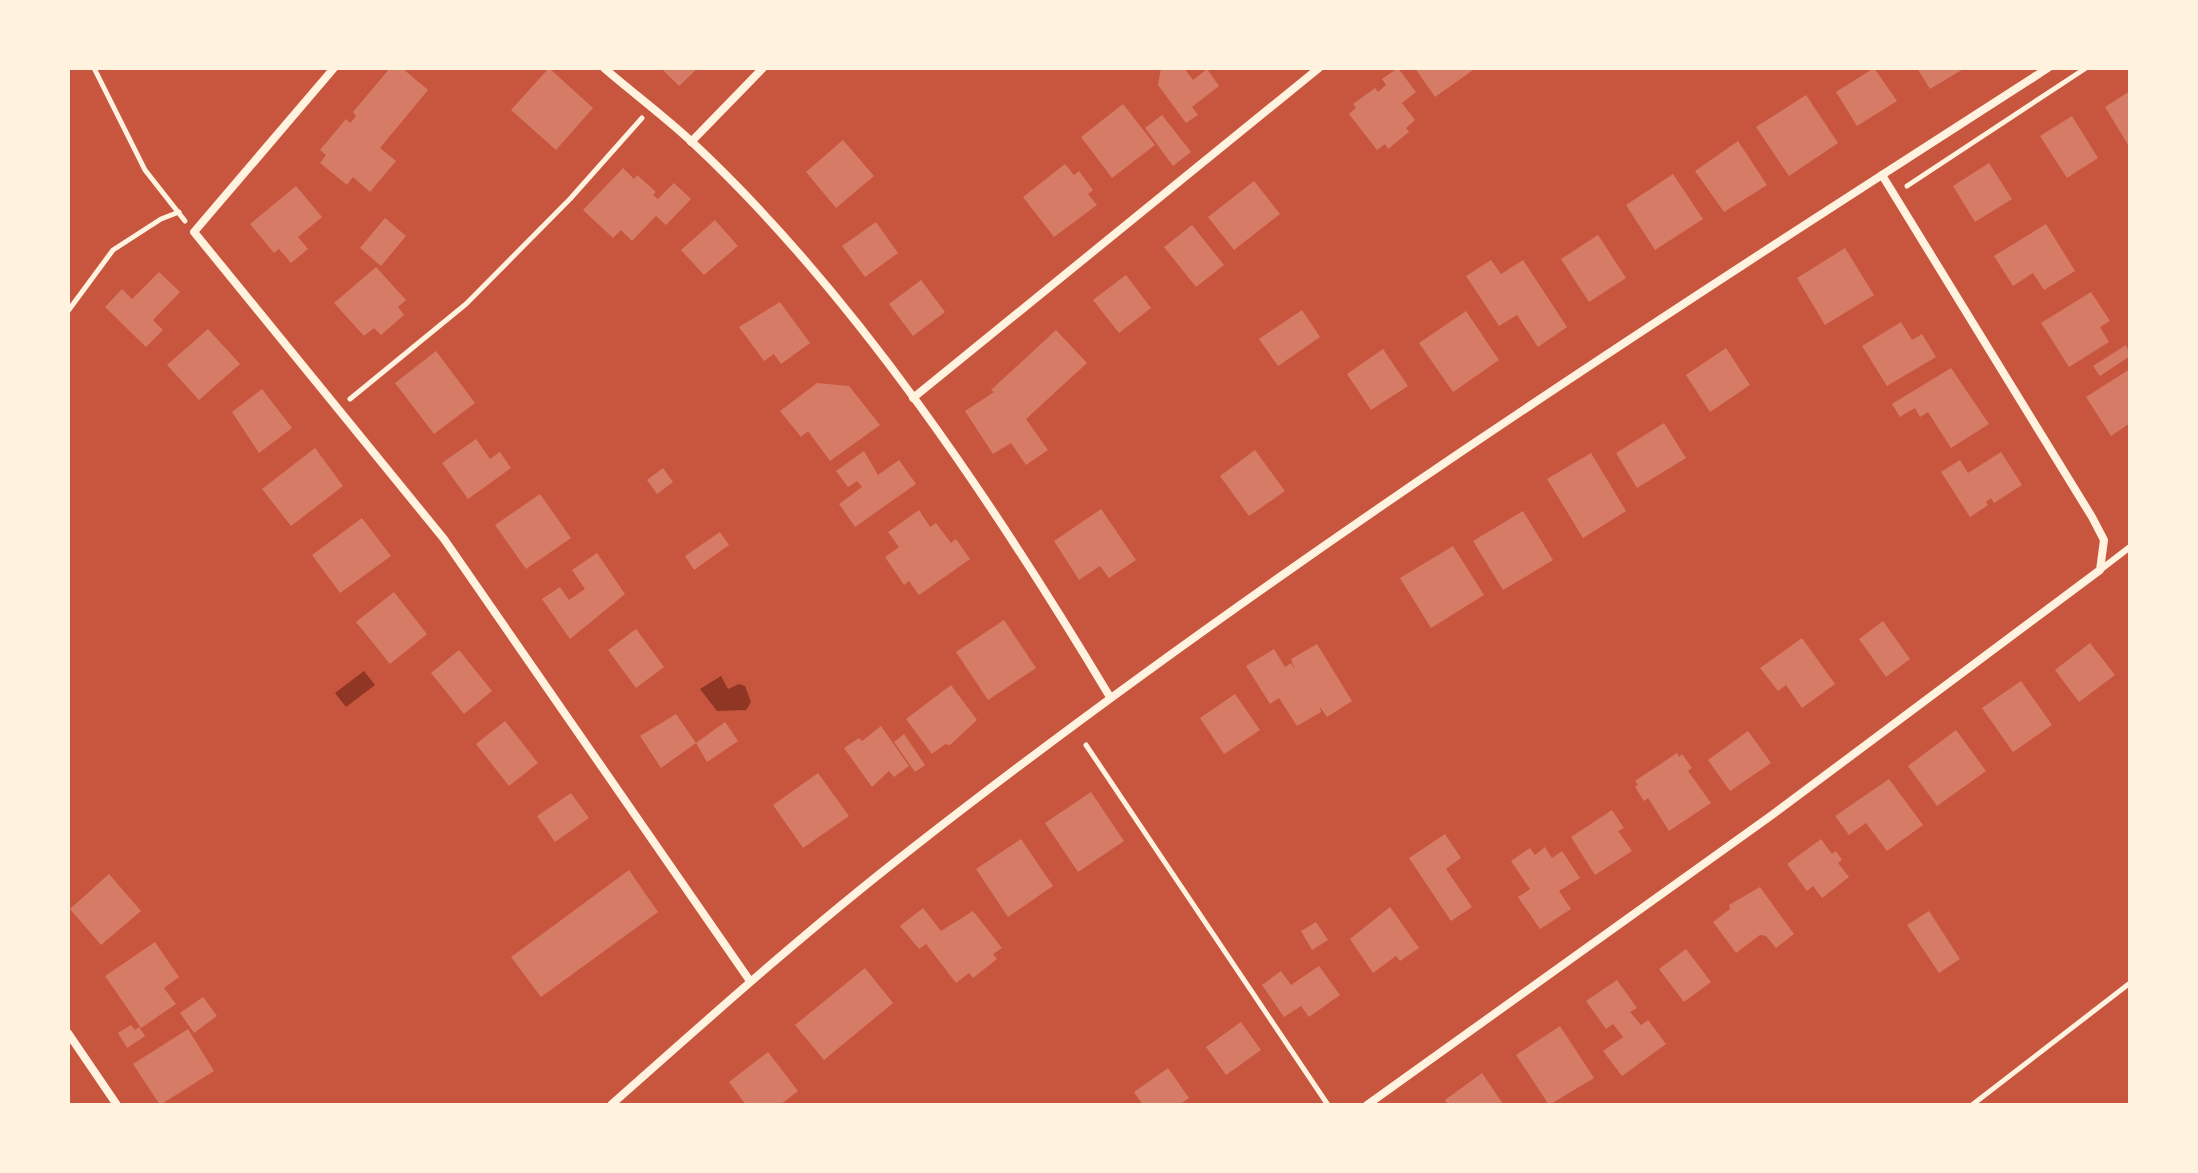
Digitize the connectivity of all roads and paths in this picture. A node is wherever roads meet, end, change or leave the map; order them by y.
1 (94, 68) edge
2 (334, 68) edge
3 (604, 68) edge
4 (763, 68) edge
5 (1319, 68) edge
6 (2048, 68) edge
7 (2086, 68) edge
8 (651, 109) junction
9 (691, 142) junction
10 (1882, 175) junction
11 (1894, 194) junction
12 (179, 212) junction
13 (194, 232) junction
14 (68, 311) edge
15 (913, 398) junction
16 (338, 409) junction
17 (2130, 547) edge
18 (2100, 570) junction
19 (1110, 697) junction
20 (1086, 745) dead end
21 (750, 981) junction
22 (2130, 983) edge
23 (68, 1033) edge
24 (117, 1105) edge
25 (611, 1105) edge
26 (1328, 1105) edge
27 (1367, 1105) edge
28 (1972, 1105) edge

1 - 12 path
2 - 13 street
3 - 8 street
4 - 9 street
5 - 15 street
6 - 10 street
7 - 11 path
8 - 9 street
8 - 16 path
9 - 15 street
10 - 11 street
10 - 19 street
11 - 18 street
12 - 13 path
12 - 14 path
13 - 16 street
15 - 19 street
16 - 21 street
17 - 18 lane
18 - 27 street
19 - 21 street
20 - 26 path
21 - 25 street
22 - 28 path
23 - 24 street

